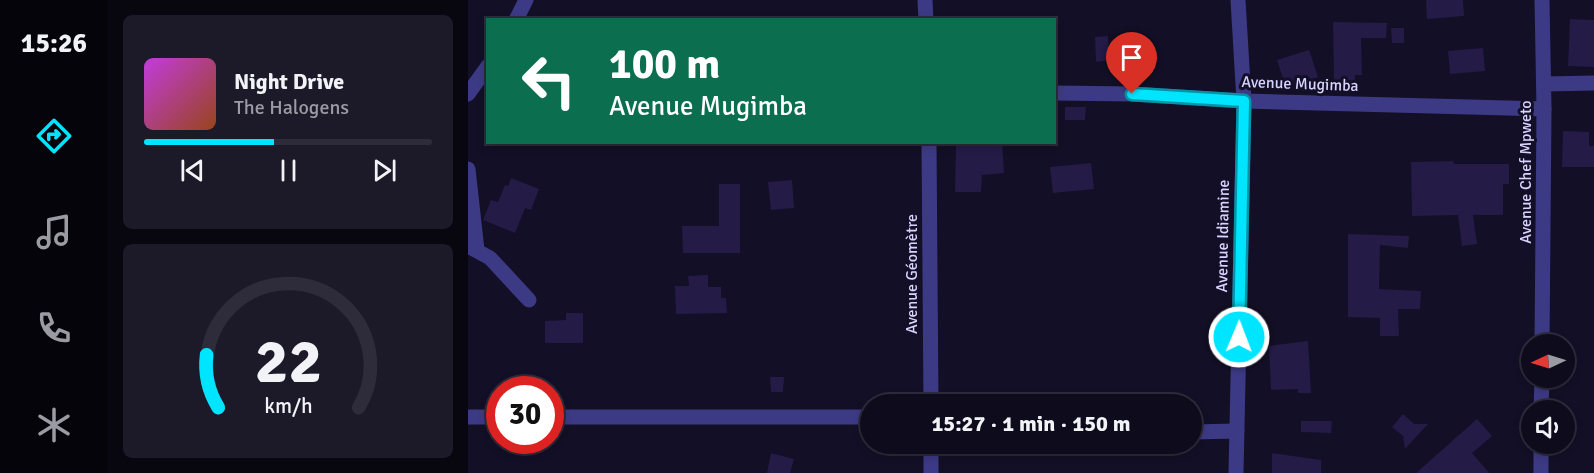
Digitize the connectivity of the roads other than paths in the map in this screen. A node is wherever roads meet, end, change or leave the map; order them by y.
1 (526, 0) edge
2 (925, 0) edge
3 (1238, 0) edge
4 (1542, 0) edge
5 (517, 18) edge
6 (926, 18) edge
7 (486, 69) edge
8 (1594, 83) edge
9 (1544, 84) junction
10 (1056, 93) edge
11 (468, 94) edge
12 (1244, 101) junction
13 (1544, 108) junction
14 (929, 144) edge
15 (468, 169) edge
16 (472, 248) edge
17 (529, 300) dead end
18 (1542, 334) edge
19 (931, 394) edge
20 (468, 417) edge
21 (486, 417) edge
22 (564, 417) edge
23 (860, 417) edge
24 (1237, 431) junction
25 (1202, 432) edge
26 (931, 454) edge
27 (1541, 454) edge
28 (931, 473) edge
29 (1236, 473) edge
30 (1541, 473) edge

1 - 5 street
2 - 6 street
3 - 12 street, Avenue Idiamine
4 - 9 street, Avenue Chef Mpweto
7 - 11 street
8 - 9 street
9 - 13 street, Avenue Chef Mpweto
10 - 12 street, Avenue Mugimba
12 - 13 street, Avenue Mugimba
12 - 24 street, Avenue Idiamine
13 - 18 street, Avenue Chef Mpweto
14 - 19 street, Avenue Géomètre
15 - 16 street
16 - 17 street
20 - 21 street
22 - 23 street
24 - 25 street
24 - 29 street, Avenue Idiamine
26 - 28 street
27 - 30 street

